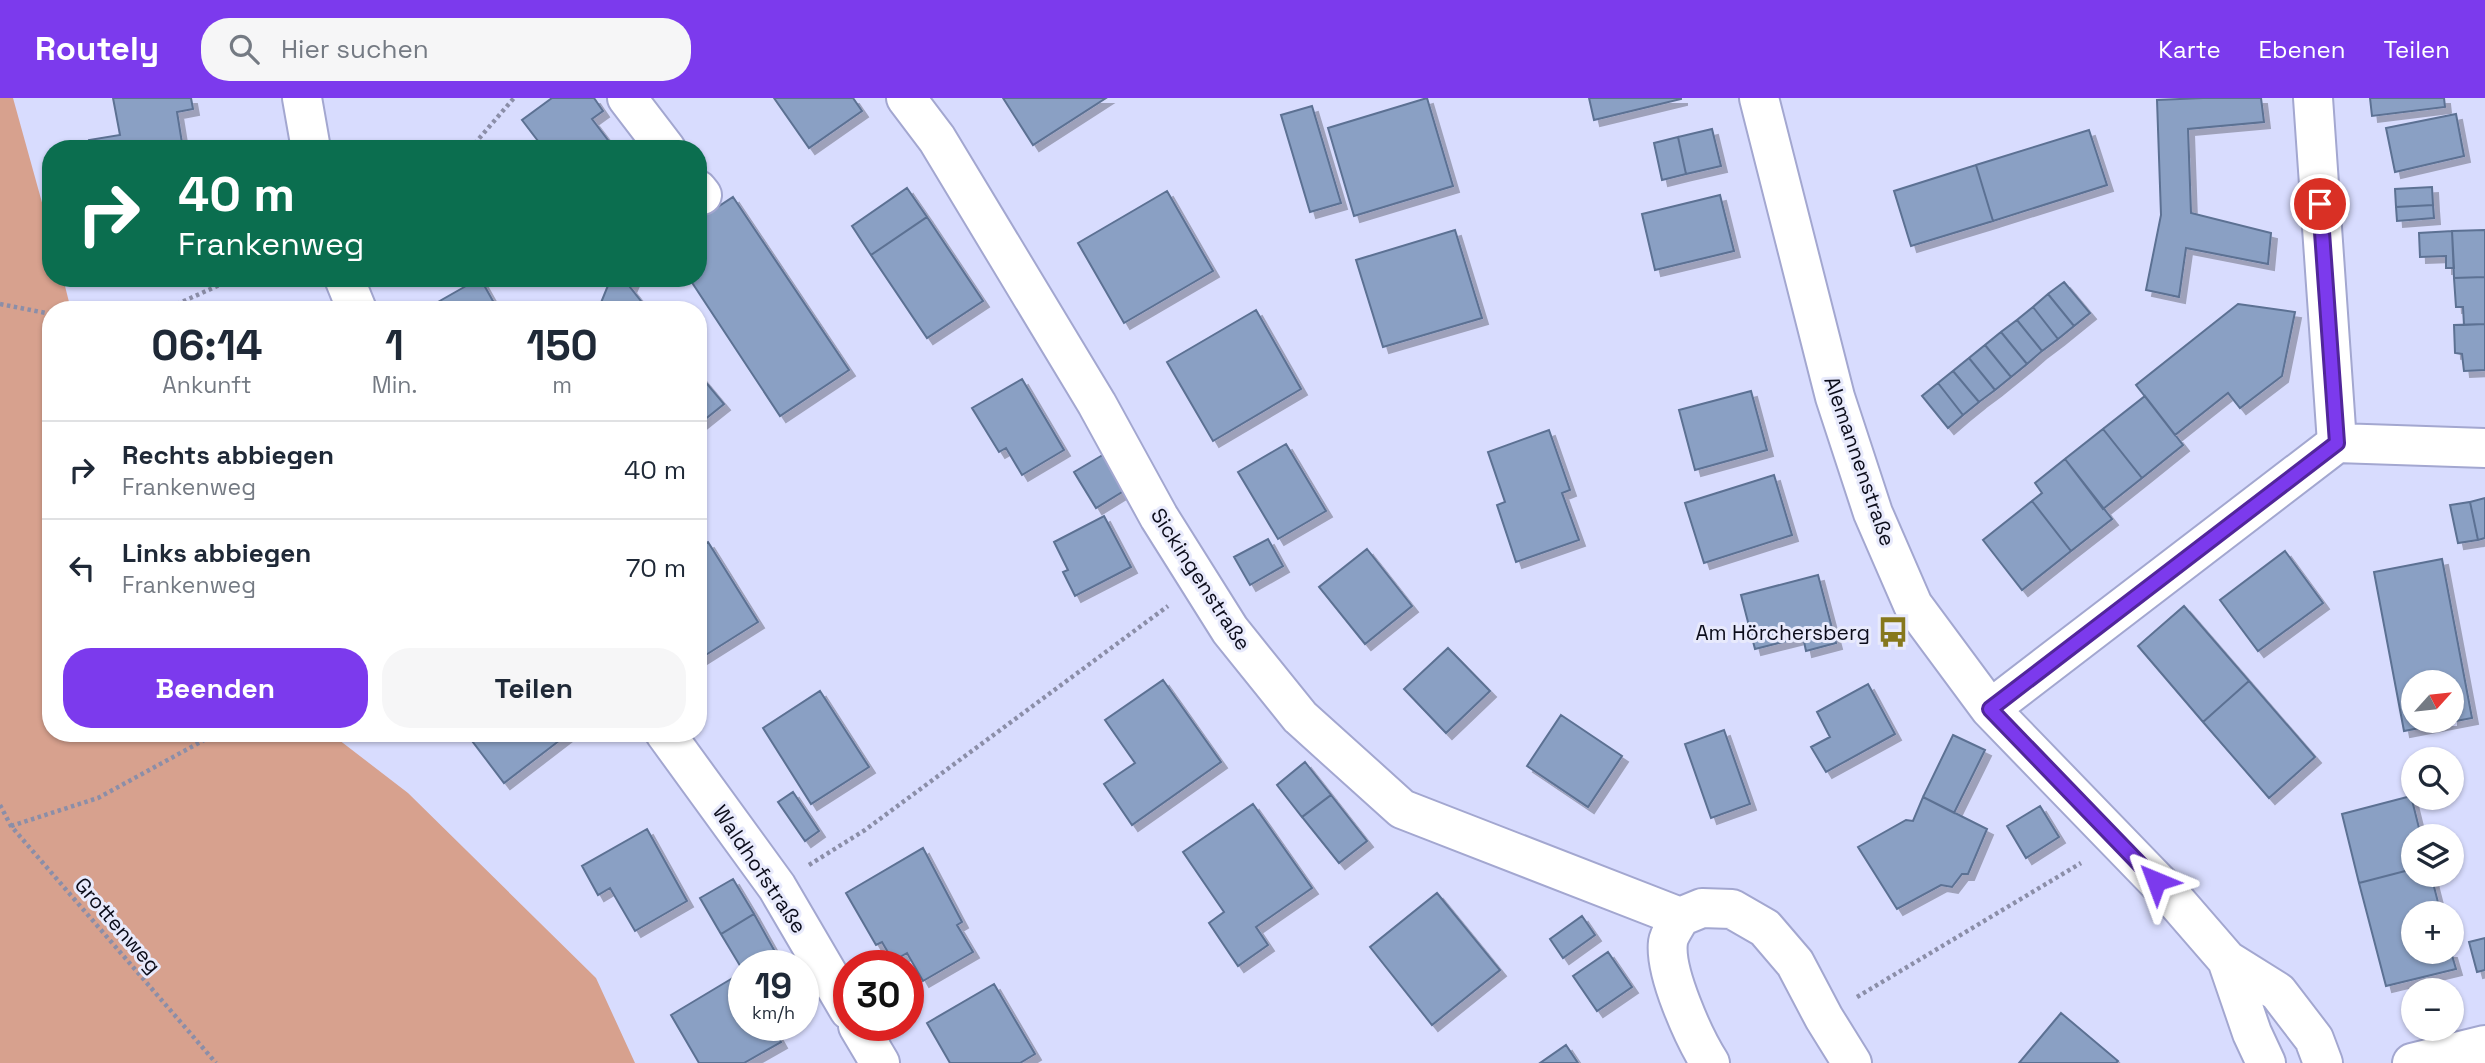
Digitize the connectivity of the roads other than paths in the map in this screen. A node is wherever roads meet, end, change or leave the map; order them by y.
1 (303, 98) edge
2 (626, 98) edge
3 (906, 98) edge
4 (1759, 98) edge
5 (2313, 98) edge
6 (310, 140) edge
7 (659, 140) edge
8 (2337, 443) junction
9 (2485, 447) edge
10 (1990, 709) junction
11 (672, 742) edge
12 (1680, 917) junction
13 (2227, 960) junction
14 (833, 983) edge
15 (867, 1041) edge
16 (2485, 1045) edge
17 (880, 1063) edge
18 (1710, 1063) edge
19 (1852, 1063) edge
20 (2266, 1063) edge
21 (2323, 1063) edge
22 (2412, 1063) edge

1 - 6 street
2 - 7 street
3 - 12 street, Sickingenstraße
4 - 10 street, Alemannenstraße
5 - 8 street
8 - 9 street
8 - 10 street
10 - 13 street, Alemannenstraße
11 - 14 street, Waldhofstraße
12 - 18 street
12 - 19 street
13 - 20 street, Alemannenstraße
13 - 21 street, Alemannenstraße
15 - 17 street
16 - 22 street

